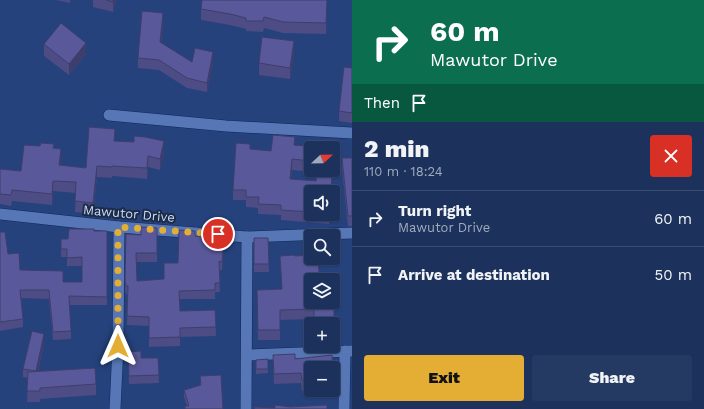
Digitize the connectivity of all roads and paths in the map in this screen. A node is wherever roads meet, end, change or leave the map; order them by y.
1 (109, 115) dead end
2 (352, 133) edge
3 (0, 214) edge
4 (118, 227) junction
5 (352, 233) edge
6 (247, 237) junction
7 (348, 351) edge
8 (247, 355) junction
9 (115, 409) edge
10 (246, 409) edge
11 (344, 409) edge

1 - 2 street
3 - 4 street, Mawutor Drive
4 - 6 street, Mawutor Drive
4 - 9 street
5 - 6 street, Mawutor Drive
6 - 8 street
7 - 8 street
7 - 11 street
8 - 10 street

